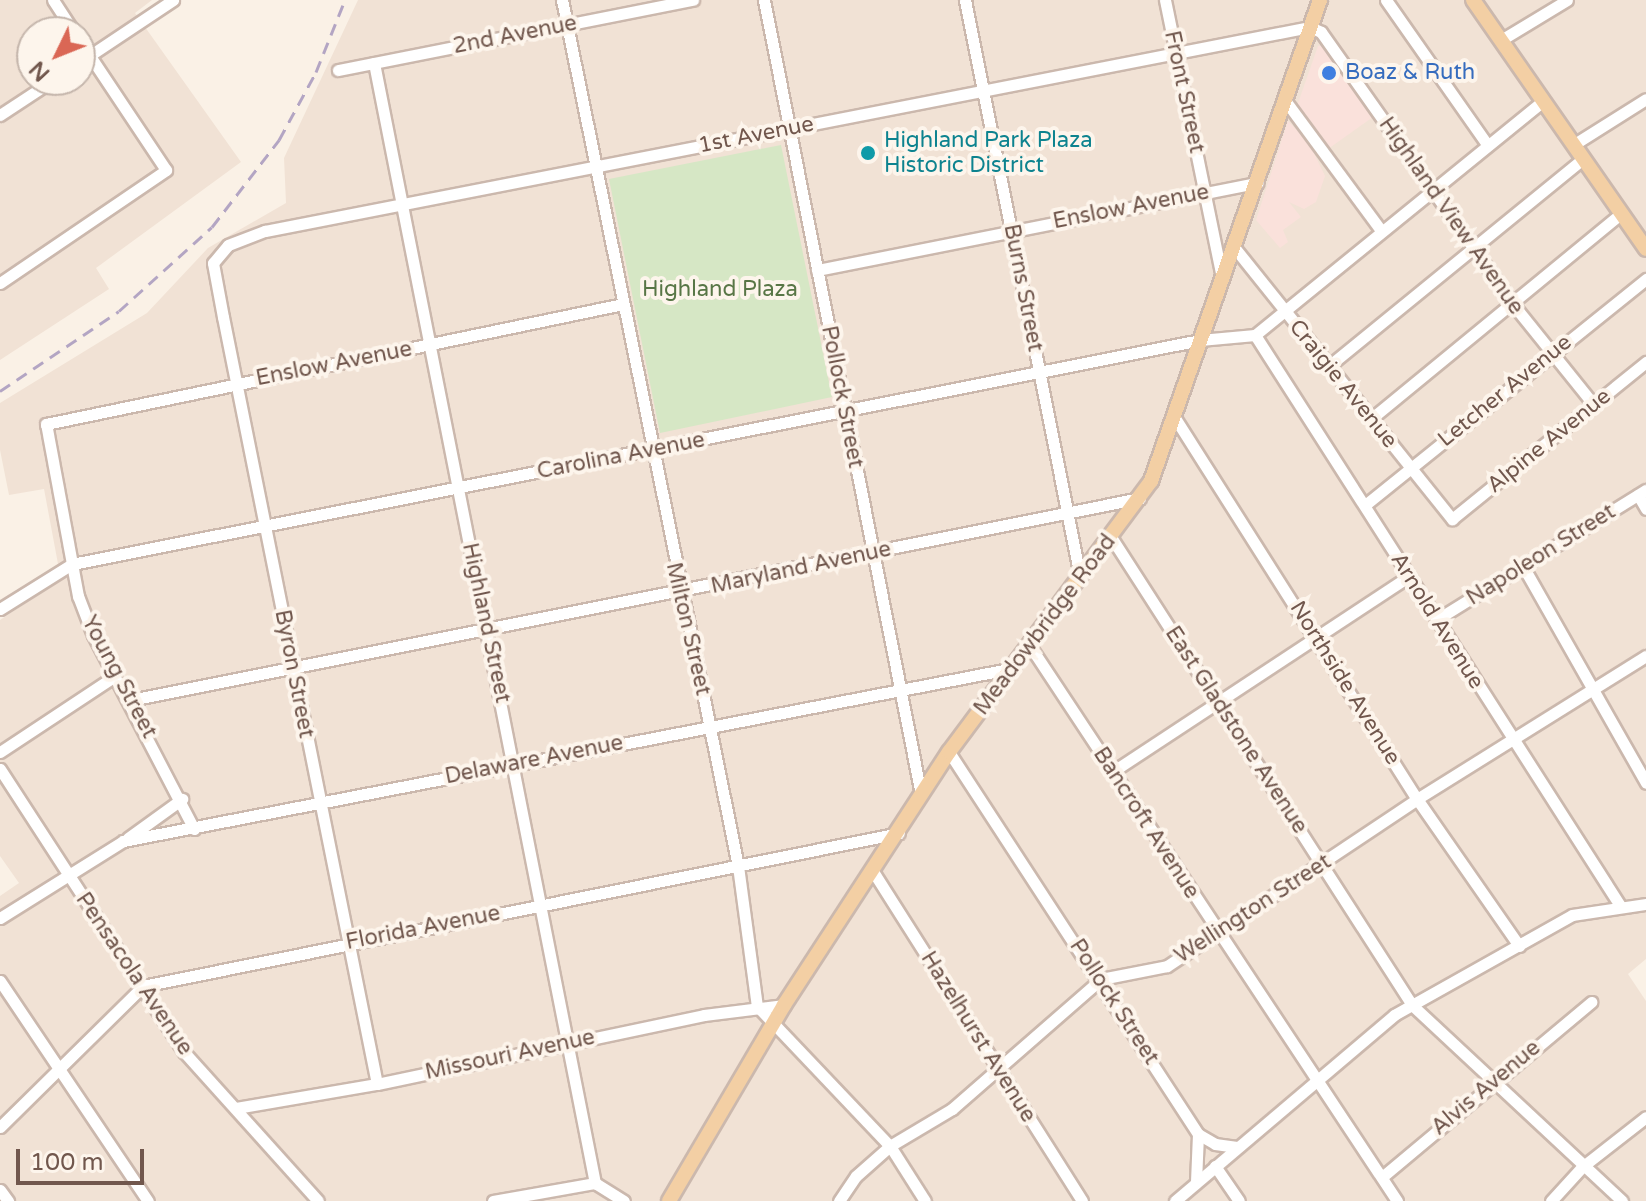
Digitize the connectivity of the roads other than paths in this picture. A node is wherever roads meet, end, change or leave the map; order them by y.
1 (173, 0) edge
2 (562, 0) edge
3 (693, 0) edge
4 (764, 0) edge
5 (965, 0) edge
6 (1165, 0) edge
7 (1320, 0) edge
8 (1386, 0) edge
9 (1473, 0) edge
10 (1567, 0) edge
11 (566, 24) junction
12 (1310, 27) junction
13 (1501, 40) junction
14 (1175, 51) junction
15 (96, 52) edge
16 (374, 63) junction
17 (338, 70) dead end
18 (96, 74) edge
19 (983, 90) junction
20 (29, 96) edge
21 (1646, 99) edge
22 (1544, 100) junction
23 (1287, 103) junction
24 (0, 115) edge
25 (789, 128) junction
26 (1487, 144) junction
27 (1573, 145) junction
28 (1583, 159) junction
29 (596, 167) junction
30 (1257, 183) junction
31 (1432, 188) junction
32 (1205, 192) junction
33 (403, 206) junction
34 (1620, 214) junction
35 (1380, 229) junction
36 (1012, 231) junction
37 (1234, 247) junction
38 (1473, 247) junction
39 (1646, 249) edge
40 (213, 263) joint
41 (817, 270) junction
42 (1222, 279) junction
43 (1646, 279) edge
44 (0, 283) edge
45 (1512, 303) junction
46 (623, 304) junction
47 (1283, 311) junction
48 (1255, 335) junction
49 (1200, 340) junction
50 (431, 344) junction
51 (1552, 353) junction
52 (1646, 362) edge
53 (1330, 365) junction
54 (1039, 372) junction
55 (235, 384) junction
56 (1594, 405) junction
57 (845, 412) junction
58 (1175, 418) junction
59 (1372, 418) junction
60 (46, 424) joint
61 (651, 450) junction
62 (1410, 467) junction
63 (459, 488) junction
64 (1642, 493) edge
65 (1141, 498) junction
66 (1365, 505) junction
67 (1646, 509) edge
68 (1068, 513) junction
69 (1452, 519) joint
70 (265, 526) junction
71 (1111, 537) junction
72 (873, 553) junction
73 (72, 564) junction
74 (1524, 568) junction
75 (1080, 576) junction
76 (1408, 577) junction
77 (679, 592) junction
78 (0, 609) edge
79 (1436, 620) junction
80 (487, 628) junction
81 (1318, 637) junction
82 (1028, 643) junction
83 (1646, 656) edge
84 (293, 669) junction
85 (1009, 669) junction
86 (115, 676) junction
87 (902, 689) junction
88 (1594, 689) junction
89 (131, 700) junction
90 (1217, 701) junction
91 (709, 724) junction
92 (1512, 739) junction
93 (0, 752) edge
94 (949, 752) junction
95 (515, 764) junction
96 (0, 769) edge
97 (1112, 772) junction
98 (1646, 783) edge
99 (921, 794) junction
100 (182, 799) junction
101 (1417, 799) junction
102 (321, 802) junction
103 (194, 829) junction
104 (900, 833) junction
105 (123, 841) junction
106 (1323, 864) junction
107 (738, 866) junction
108 (874, 873) junction
109 (68, 874) junction
110 (1646, 904) edge
111 (541, 905) junction
112 (1621, 907) junction
113 (0, 918) edge
114 (1218, 933) junction
115 (348, 942) junction
116 (1519, 946) junction
117 (1101, 979) junction
118 (0, 981) edge
119 (143, 986) junction
120 (1591, 1002) dead end
121 (784, 1005) junction
122 (1412, 1005) junction
123 (757, 1006) junction
124 (773, 1025) junction
125 (568, 1042) junction
126 (58, 1069) junction
127 (999, 1070) junction
128 (1315, 1083) junction
129 (1490, 1083) junction
130 (377, 1084) junction
131 (236, 1108) junction
132 (1646, 1117) edge
133 (0, 1127) edge
134 (1198, 1134) junction
135 (890, 1146) junction
136 (1237, 1147) junction
137 (1215, 1166) junction
138 (1582, 1167) junction
139 (1382, 1177) junction
140 (1196, 1182) junction
141 (595, 1183) junction
142 (0, 1190) edge
143 (8, 1201) edge
144 (148, 1201) edge
145 (318, 1201) edge
146 (493, 1201) edge
147 (624, 1201) edge
148 (669, 1201) edge
149 (839, 1201) edge
150 (925, 1201) edge
151 (1082, 1201) edge
152 (1175, 1201) edge
153 (1239, 1201) edge
154 (1397, 1201) edge
155 (1551, 1201) edge
156 (1622, 1201) edge

1 - 15 street
2 - 11 street, Milton Street
3 - 11 street, 2nd Avenue
4 - 25 street, Pollock Street
5 - 19 street, Burns Street
6 - 14 street, Front Street
7 - 12 main road, Meadowbridge Road
8 - 26 street
9 - 13 main road
10 - 13 street
11 - 16 street, 2nd Avenue
11 - 29 street, Milton Street
12 - 14 street, 1st Avenue
12 - 23 main road, Meadowbridge Road
12 - 31 street, Highland View Avenue
13 - 22 main road
14 - 19 street, 1st Avenue
14 - 32 street, Front Street
16 - 17 street, 2nd Avenue
16 - 33 street, Highland Street
18 - 44 street
19 - 25 street, 1st Avenue
19 - 36 street, Burns Street
20 - 24 street
21 - 27 street
22 - 26 street
22 - 27 main road
23 - 30 main road, Meadowbridge Road
23 - 35 street
25 - 29 street, 1st Avenue
25 - 41 street, Pollock Street
26 - 31 street
27 - 28 main road
28 - 34 main road
28 - 38 street
29 - 33 street, 1st Avenue
29 - 46 street, Milton Street
30 - 32 street, Enslow Avenue
30 - 37 main road, Meadowbridge Road
31 - 35 street
31 - 38 street, Highland View Avenue
32 - 36 street, Enslow Avenue
32 - 42 street, Front Street
33 - 40 street, 1st Avenue
33 - 50 street, Highland Street
34 - 39 main road
34 - 45 street
35 - 47 street
36 - 41 street, Enslow Avenue
36 - 54 street, Burns Street
37 - 42 main road, Meadowbridge Road
37 - 47 street, Craigie Avenue
38 - 45 street, Highland View Avenue
38 - 53 street
40 - 55 street, Byron Street
41 - 57 street, Pollock Street
42 - 49 main road, Meadowbridge Road
43 - 51 street, Letcher Avenue
45 - 51 street, Highland View Avenue
45 - 59 street
46 - 50 street, Enslow Avenue
46 - 61 street, Milton Street
47 - 48 street
47 - 53 street, Craigie Avenue
48 - 49 street, Carolina Avenue
48 - 66 street, Arnold Avenue
49 - 54 street, Carolina Avenue
49 - 58 main road, Meadowbridge Road
50 - 55 street, Enslow Avenue
50 - 63 street, Highland Street
51 - 56 street, Highland View Avenue
51 - 62 street, Letcher Avenue
52 - 56 street, Alpine Avenue
53 - 59 street, Craigie Avenue
54 - 57 street, Carolina Avenue
54 - 68 street, Burns Street
55 - 60 street, Enslow Avenue
55 - 70 street, Byron Street
56 - 69 street, Alpine Avenue
57 - 61 street, Carolina Avenue
57 - 72 street, Pollock Street
58 - 65 main road, Meadowbridge Road
58 - 81 street, Northside Avenue
59 - 62 street, Craigie Avenue
60 - 73 street, Young Street
61 - 63 street, Carolina Avenue
61 - 77 street, Milton Street
62 - 66 street, Letcher Avenue
62 - 69 street, Craigie Avenue
63 - 70 street, Carolina Avenue
63 - 80 street, Highland Street
64 - 67 street
64 - 74 street, Napoleon Street
65 - 68 street, Maryland Avenue
65 - 71 main road, Meadowbridge Road
66 - 76 street, Arnold Avenue
68 - 72 street, Maryland Avenue
68 - 75 street, Burns Street
70 - 73 street, Carolina Avenue
70 - 84 street, Byron Street
71 - 75 main road, Meadowbridge Road
71 - 90 street, East Gladstone Avenue
72 - 77 street, Maryland Avenue
72 - 87 street, Pollock Street
73 - 78 street, Carolina Avenue
73 - 86 street, Young Street
74 - 79 street, Napoleon Street
74 - 88 street
75 - 82 main road, Meadowbridge Road
76 - 79 street, Arnold Avenue
76 - 81 street
77 - 80 street, Maryland Avenue
77 - 91 street, Milton Street
79 - 92 street, Arnold Avenue
80 - 84 street, Maryland Avenue
80 - 95 street, Highland Street
81 - 90 street
81 - 101 street, Northside Avenue
82 - 85 main road, Meadowbridge Road
82 - 97 street, Bancroft Avenue
83 - 88 street, Wellington Street
84 - 89 street, Maryland Avenue
84 - 102 street, Byron Street
85 - 87 street, Delaware Avenue
85 - 94 main road, Meadowbridge Road
86 - 89 street, Young Street
86 - 93 street
87 - 91 street, Delaware Avenue
87 - 99 street, Pollock Street
88 - 92 street, Wellington Street
88 - 98 street
89 - 100 street, Young Street
90 - 97 street
90 - 106 street, East Gladstone Avenue
91 - 95 street, Delaware Avenue
91 - 107 street, Milton Street
92 - 101 street, Wellington Street
92 - 112 street, Arnold Avenue
94 - 99 main road, Meadowbridge Road
94 - 117 street, Pollock Street
95 - 102 street, Delaware Avenue
95 - 111 street, Highland Street
96 - 109 street, Pensacola Avenue
97 - 114 street, Bancroft Avenue
99 - 104 main road, Meadowbridge Road
100 - 103 street, Young Street
100 - 105 street
101 - 106 street, Wellington Street
101 - 116 street, Northside Avenue
102 - 103 street, Delaware Avenue
102 - 115 street, Byron Street
103 - 105 street, Delaware Avenue
104 - 107 street, Florida Avenue
104 - 108 main road, Meadowbridge Road
105 - 109 street, Delaware Avenue
106 - 114 street, Wellington Street
106 - 122 street, East Gladstone Avenue
107 - 111 street, Florida Avenue
107 - 123 street, Milton Street
108 - 121 main road, Meadowbridge Road
108 - 127 street, Hazelhurst Avenue
109 - 113 street, Delaware Avenue
109 - 119 street, Pensacola Avenue
110 - 112 street
111 - 115 street, Florida Avenue
111 - 125 street, Highland Street
112 - 116 street
114 - 117 street, Wellington Street
114 - 128 street, Bancroft Avenue
115 - 119 street, Florida Avenue
115 - 130 street, Byron Street
116 - 122 street
117 - 127 street
117 - 134 street, Pollock Street
118 - 126 street
119 - 126 street
119 - 131 street, Pensacola Avenue
120 - 129 street, Alvis Avenue
121 - 123 street, Missouri Avenue
121 - 124 main road, Meadowbridge Road
122 - 128 street
122 - 129 street, East Gladstone Avenue
123 - 124 street
123 - 125 street, Missouri Avenue
124 - 135 street
124 - 148 main road, Meadowbridge Road
125 - 130 street, Missouri Avenue
125 - 141 street, Highland Street
126 - 133 street
126 - 144 street
127 - 135 street
127 - 151 street, Hazelhurst Avenue
128 - 136 street
128 - 139 street, Bancroft Avenue
129 - 138 street, East Gladstone Avenue
129 - 139 street, Alvis Avenue
130 - 131 street, Missouri Avenue
131 - 145 street, Pensacola Avenue
132 - 138 street
134 - 136 street
134 - 140 street
135 - 149 street
135 - 150 street
136 - 137 street
137 - 140 street
137 - 153 street
138 - 155 street
138 - 156 street, East Gladstone Avenue
139 - 154 street, Bancroft Avenue
140 - 152 street
141 - 146 street
141 - 147 street
142 - 143 street

